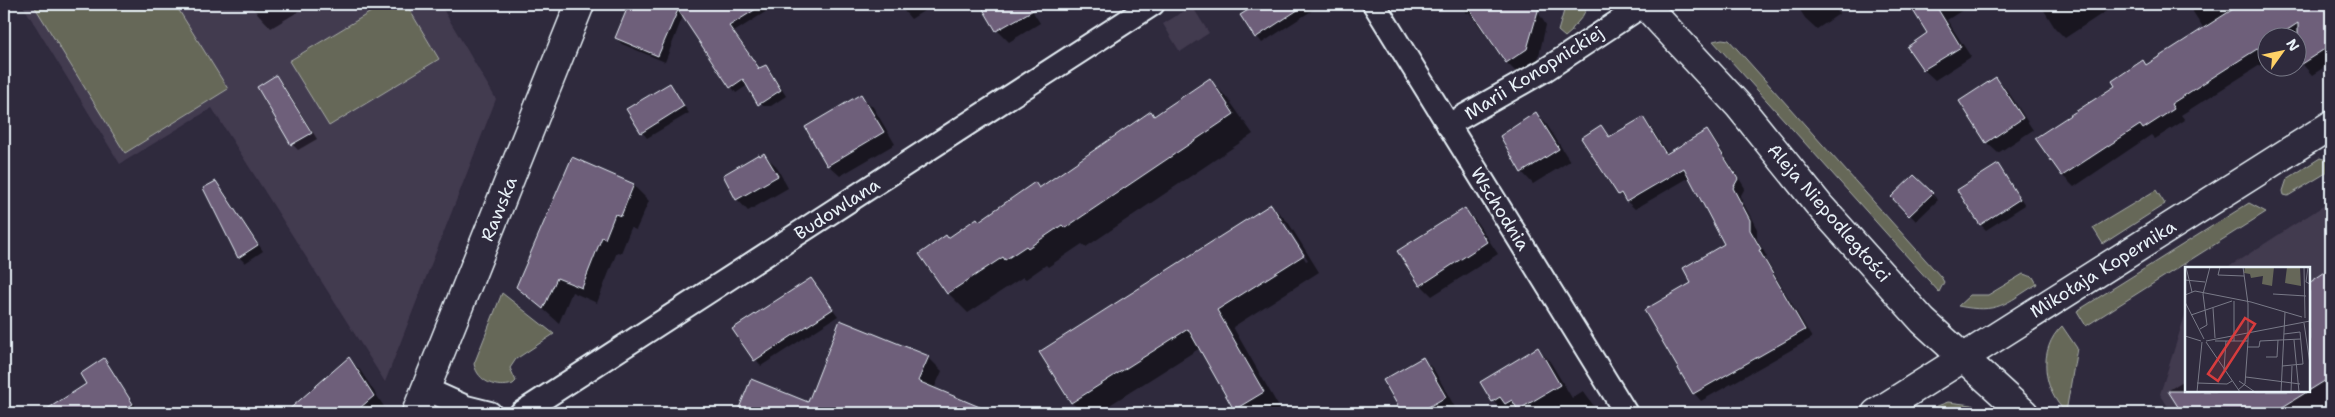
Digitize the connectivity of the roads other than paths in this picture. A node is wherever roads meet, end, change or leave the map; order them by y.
1 (580, 4) edge
2 (1153, 4) edge
3 (1374, 4) edge
4 (1645, 4) edge
5 (1448, 125) junction
6 (2331, 125) edge
7 (1962, 357) junction
8 (421, 401) edge
9 (490, 413) edge
10 (520, 413) edge
11 (1626, 413) edge
12 (1876, 413) edge
13 (2024, 413) edge

1 - 8 street, Rawska
2 - 10 street, Budowlana
3 - 5 street, Wschodnia
4 - 5 street, Marii Konopnickiej
4 - 7 street, Aleja Niepodległości
5 - 11 street, Wschodnia
6 - 7 street, Mikołaja Kopernika
7 - 12 street, Mikołaja Kopernika
7 - 13 street, Aleja Niepodległości
8 - 9 street

